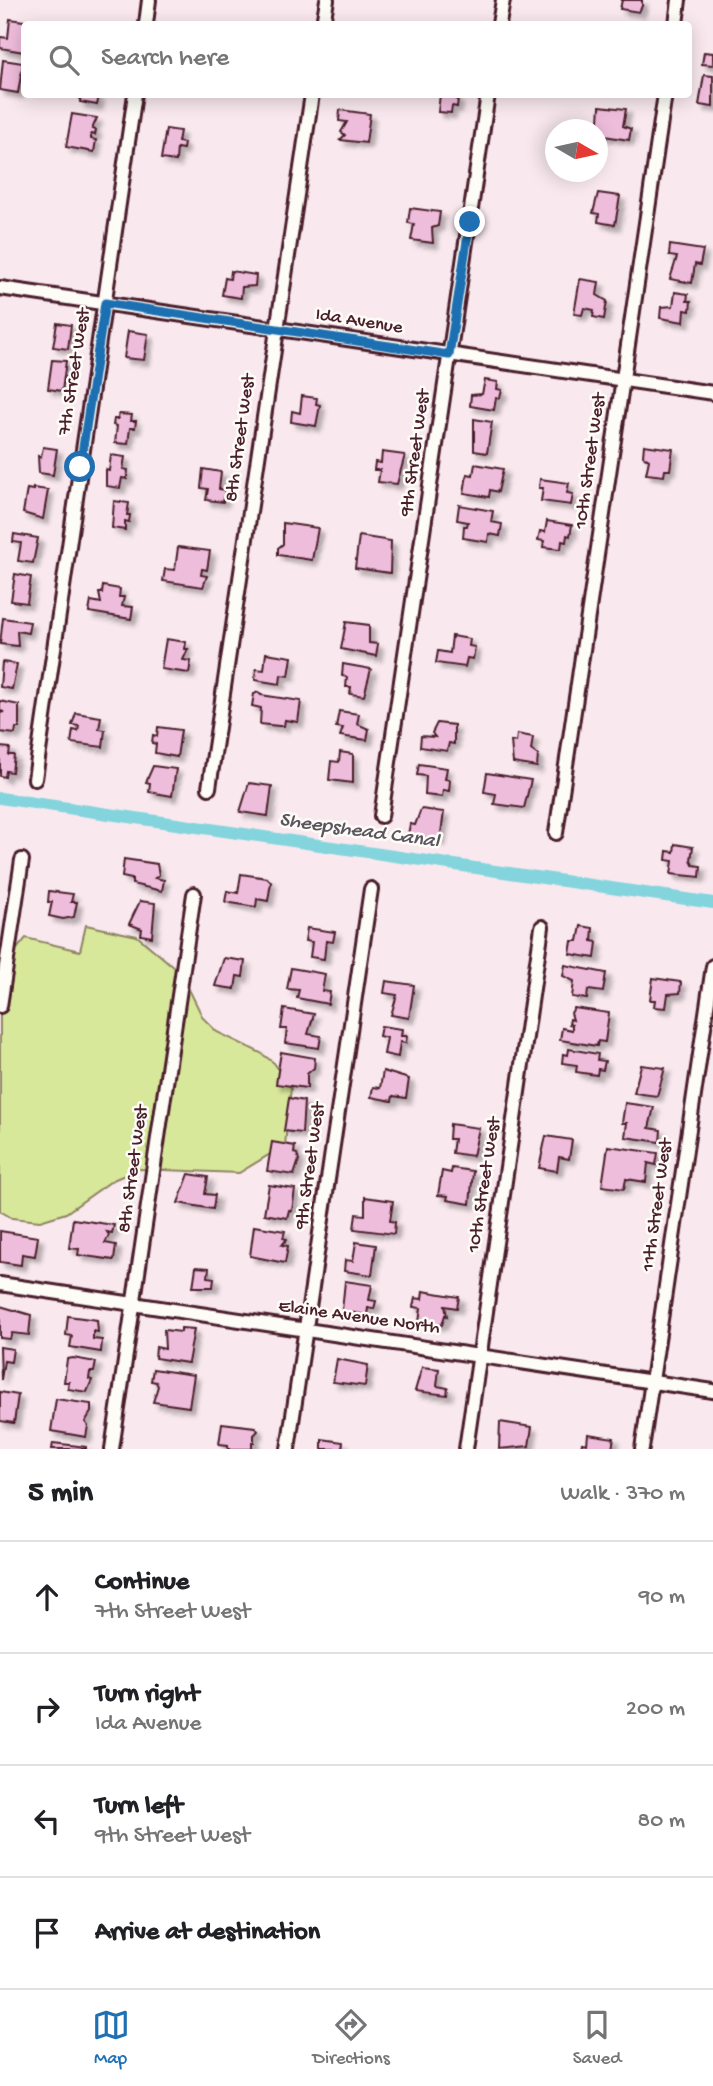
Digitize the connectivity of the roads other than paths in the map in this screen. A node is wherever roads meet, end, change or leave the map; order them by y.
1 (149, 0) edge
2 (327, 0) edge
3 (503, 0) edge
4 (679, 0) edge
5 (146, 21) edge
6 (324, 21) edge
7 (500, 21) edge
8 (676, 21) edge
9 (134, 98) edge
10 (311, 98) edge
11 (487, 98) edge
12 (664, 98) edge
13 (0, 288) edge
14 (105, 303) junction
15 (276, 329) junction
16 (449, 355) junction
17 (623, 381) junction
18 (713, 393) edge
19 (35, 779) dead end
20 (209, 788) dead end
21 (381, 816) dead end
22 (556, 833) dead end
23 (22, 860) dead end
24 (371, 889) dead end
25 (194, 894) dead end
26 (542, 927) dead end
27 (713, 966) edge
28 (0, 1006) edge
29 (0, 1284) edge
30 (134, 1304) junction
31 (306, 1329) junction
32 (478, 1355) junction
33 (652, 1382) junction
34 (713, 1391) edge
35 (112, 1449) edge
36 (288, 1449) edge
37 (466, 1449) edge
38 (642, 1449) edge

1 - 5 street
2 - 6 street
3 - 7 street
4 - 8 street
9 - 14 street, 7th Street West
10 - 15 street, 8th Street West
11 - 16 street, 9th Street West
12 - 17 street, 10th Street West
13 - 14 street, Ida Avenue
14 - 15 street, Ida Avenue
14 - 19 street, 7th Street West
15 - 16 street, Ida Avenue
15 - 20 street, 8th Street West
16 - 17 street, Ida Avenue
16 - 21 street, 9th Street West
17 - 18 street, Ida Avenue
17 - 22 street, 10th Street West
23 - 28 street
24 - 31 street, 9th Street West
25 - 30 street, 8th Street West
26 - 32 street, 10th Street West
27 - 33 street, 11th Street West
29 - 30 street, Elaine Avenue North
30 - 31 street, Elaine Avenue North
30 - 35 street, 8th Street West
31 - 32 street, Elaine Avenue North
31 - 36 street, 9th Street West
32 - 33 street, Elaine Avenue North
32 - 37 street, 10th Street West
33 - 34 street, Elaine Avenue North
33 - 38 street, 11th Street West

